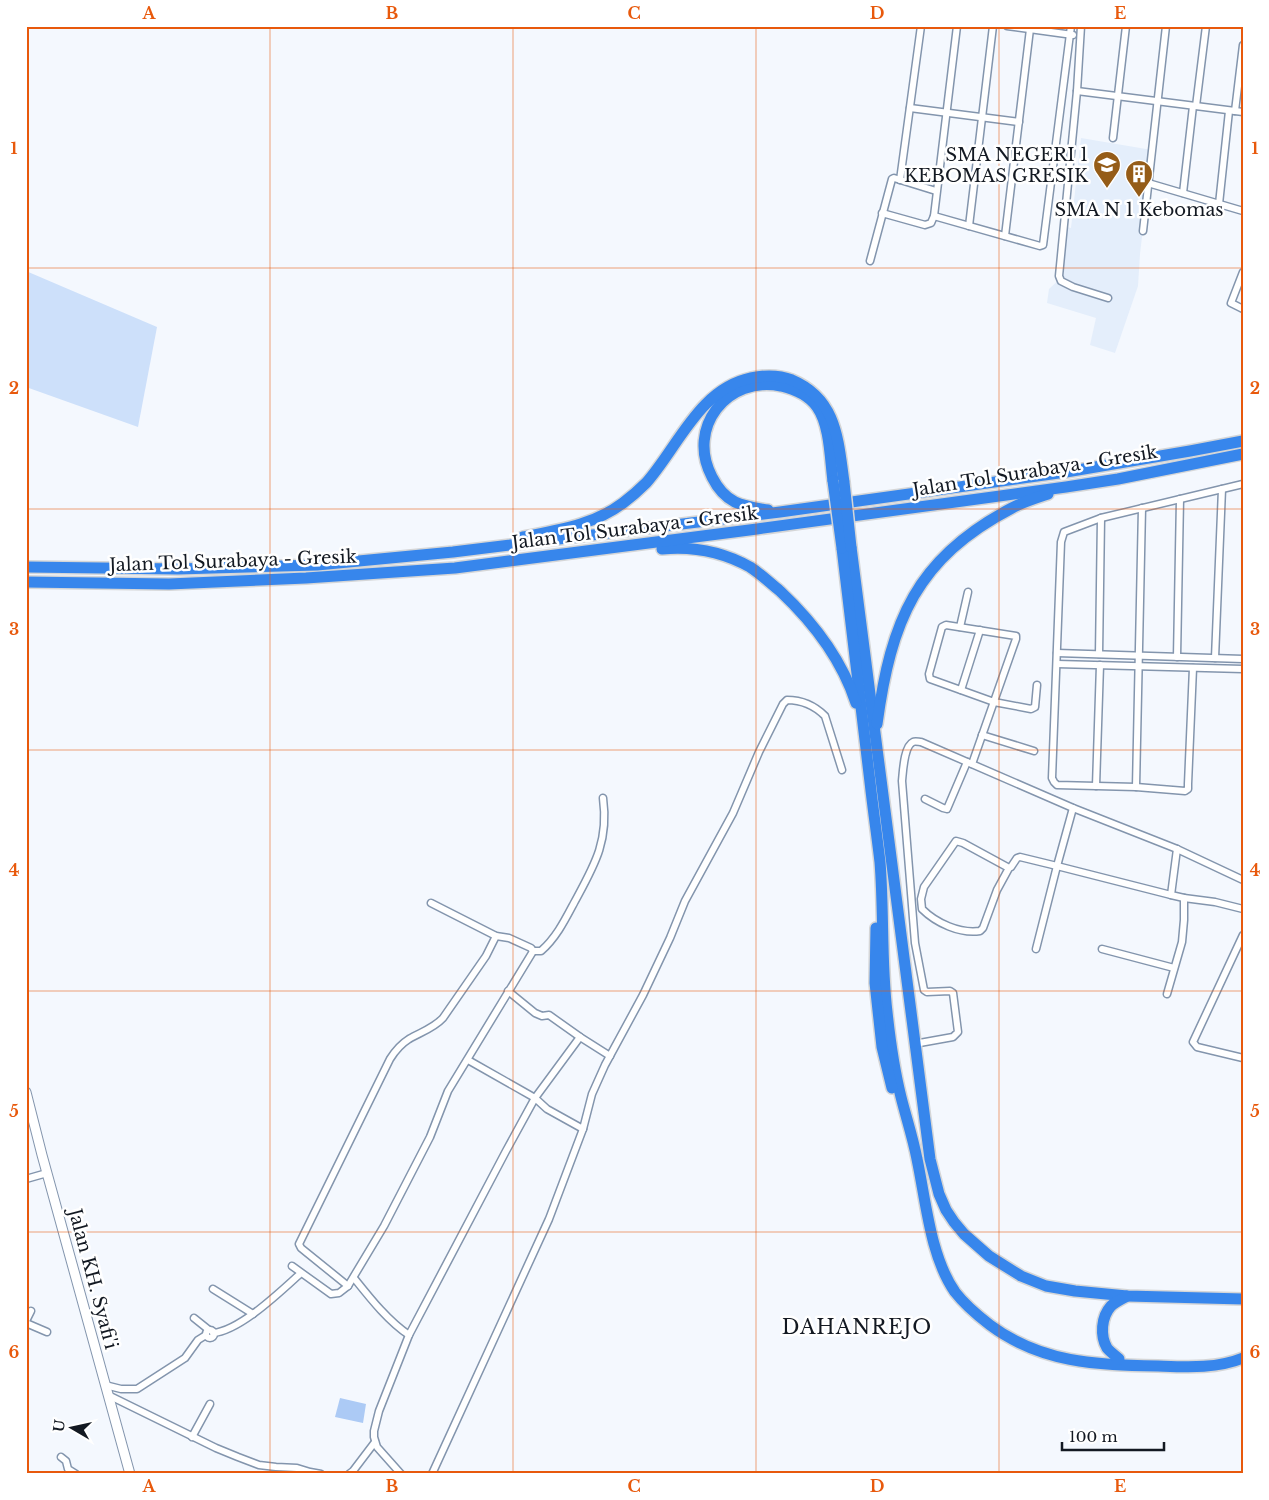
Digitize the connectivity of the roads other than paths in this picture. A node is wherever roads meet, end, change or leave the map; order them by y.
1 (921, 26) edge
2 (957, 26) edge
3 (993, 26) edge
4 (1007, 26) edge
5 (1071, 26) edge
6 (1081, 26) edge
7 (1126, 26) edge
8 (1166, 26) edge
9 (1206, 26) edge
10 (1030, 29) junction
11 (1070, 34) junction
12 (1080, 36) junction
13 (1243, 45) edge
14 (1077, 91) junction
15 (1118, 96) junction
16 (1157, 101) junction
17 (1195, 106) junction
18 (910, 108) junction
19 (1232, 111) junction
20 (1243, 112) edge
21 (946, 113) junction
22 (981, 117) junction
23 (1018, 122) junction
24 (1113, 138) dead end
25 (900, 180) junction
26 (1148, 183) junction
27 (936, 191) junction
28 (1182, 193) junction
29 (1219, 204) junction
30 (1243, 211) edge
31 (882, 213) junction
32 (934, 216) junction
33 (969, 226) junction
34 (1143, 231) dead end
35 (1005, 236) junction
36 (870, 261) dead end
37 (1243, 272) edge
38 (1108, 298) dead end
39 (1243, 309) edge
40 (1243, 441) edge
41 (1243, 454) edge
42 (839, 481) junction
43 (1243, 484) edge
44 (1066, 487) junction
45 (1222, 489) junction
46 (1180, 500) junction
47 (1142, 508) junction
48 (780, 512) junction
49 (1101, 518) junction
50 (846, 548) junction
51 (454, 552) junction
52 (556, 556) junction
53 (26, 567) edge
54 (26, 582) edge
55 (968, 592) dead end
56 (960, 627) junction
57 (980, 630) junction
58 (1057, 653) junction
59 (1099, 654) junction
60 (1140, 656) junction
61 (1177, 657) junction
62 (1215, 658) junction
63 (1243, 659) edge
64 (1057, 664) junction
65 (1100, 665) junction
66 (1140, 666) junction
67 (1193, 668) junction
68 (1243, 669) edge
69 (1038, 685) dead end
70 (961, 690) junction
71 (994, 702) junction
72 (864, 728) junction
73 (982, 735) junction
74 (875, 739) junction
75 (1034, 751) dead end
76 (970, 763) junction
77 (842, 770) dead end
78 (1096, 786) junction
79 (1136, 787) junction
80 (602, 798) dead end
81 (925, 799) dead end
82 (1073, 808) junction
83 (1177, 849) junction
84 (1057, 866) junction
85 (1009, 868) junction
86 (1243, 880) edge
87 (1171, 895) junction
88 (1184, 898) junction
89 (431, 903) dead end
90 (1243, 909) edge
91 (1243, 935) edge
92 (496, 936) junction
93 (1036, 949) dead end
94 (1102, 949) dead end
95 (533, 951) junction
96 (1174, 968) junction
97 (508, 992) junction
98 (1167, 994) dead end
99 (580, 1037) junction
100 (914, 1044) junction
101 (610, 1056) junction
102 (1243, 1058) edge
103 (468, 1060) junction
104 (26, 1092) edge
105 (535, 1098) junction
106 (583, 1129) junction
107 (47, 1173) junction
108 (26, 1179) edge
109 (292, 1266) dead end
110 (301, 1273) junction
111 (354, 1278) junction
112 (348, 1286) junction
113 (212, 1289) dead end
114 (1128, 1296) junction
115 (1243, 1299) edge
116 (31, 1311) dead end
117 (253, 1314) junction
118 (194, 1318) dead end
119 (26, 1322) edge
120 (47, 1332) dead end
121 (209, 1333) junction
122 (410, 1335) junction
123 (1243, 1350) edge
124 (1046, 1354) junction
125 (1243, 1358) edge
126 (1119, 1359) junction
127 (105, 1384) junction
128 (108, 1395) junction
129 (210, 1404) dead end
130 (192, 1436) junction
131 (374, 1442) junction
132 (61, 1457) dead end
133 (76, 1474) edge
134 (130, 1474) edge
135 (321, 1474) edge
136 (349, 1474) edge
137 (400, 1474) edge
138 (432, 1474) edge

1 - 18 street
2 - 21 street
3 - 22 street
4 - 10 street
5 - 11 street
6 - 12 street
7 - 15 street
8 - 16 street
9 - 17 street
10 - 11 street
10 - 23 street
11 - 12 street
11 - 35 street
12 - 14 street
13 - 19 street
14 - 15 street
14 - 38 street
15 - 16 street
15 - 24 street
16 - 17 street
16 - 26 street
17 - 19 street
17 - 28 street
18 - 21 street
18 - 25 street
19 - 20 street
19 - 29 street
21 - 22 street
21 - 27 street
22 - 23 street
22 - 33 street
23 - 35 street
25 - 27 street
25 - 31 street
26 - 28 street
26 - 34 street
27 - 32 street
28 - 29 street
29 - 30 street
31 - 32 street
31 - 36 street
32 - 33 street
33 - 35 street
37 - 39 street
40 - 48 highway, Jalan Tol Surabaya - Gresik
41 - 44 highway, Jalan Tol Surabaya - Gresik
42 - 48 highway
42 - 50 highway, bridge
42 - 51 highway
43 - 45 street
44 - 52 highway, Jalan Tol Surabaya - Gresik
44 - 74 highway
45 - 46 street
45 - 62 street
46 - 47 street
46 - 61 street
47 - 49 street
47 - 60 street
48 - 51 highway, Jalan Tol Surabaya - Gresik
49 - 58 street
49 - 59 street
50 - 72 highway
50 - 74 highway
51 - 53 highway, Jalan Tol Surabaya - Gresik
52 - 54 highway, Jalan Tol Surabaya - Gresik
52 - 72 highway
55 - 56 street
56 - 57 street
56 - 70 street
57 - 70 street
57 - 71 street
58 - 59 street
58 - 64 street
59 - 60 street
60 - 61 street
60 - 66 street
61 - 62 street
62 - 63 street
64 - 65 street
64 - 78 street
65 - 66 street
65 - 78 street
66 - 67 street
66 - 79 street
67 - 68 street
67 - 79 street
69 - 71 street
70 - 71 street
71 - 73 street
72 - 124 highway
73 - 75 street
73 - 76 street
74 - 100 highway
76 - 81 street
76 - 82 street
76 - 100 street
77 - 101 street
78 - 79 street
80 - 95 street
82 - 83 street
82 - 84 street
83 - 86 street
83 - 87 street
84 - 85 street
84 - 87 street
84 - 93 street
85 - 85 street
87 - 88 street
88 - 90 street
88 - 96 street
89 - 92 street
91 - 102 street
92 - 95 street
92 - 112 street
94 - 96 street
95 - 97 street
96 - 98 street
97 - 99 street
97 - 103 street
99 - 101 street
99 - 105 street
100 - 114 highway
101 - 106 street
103 - 105 street
103 - 111 street
104 - 107 main road, Jalan KH. Syafi'i
105 - 106 street
105 - 122 street
106 - 138 street
107 - 108 street
107 - 127 main road, Jalan KH. Syafi'i
109 - 110 street
110 - 112 street
110 - 117 street
111 - 112 street
111 - 122 street
113 - 117 street
114 - 115 highway
114 - 126 highway
116 - 119 street
117 - 121 street
118 - 121 street
119 - 120 street
121 - 127 street
122 - 131 street
123 - 126 highway
124 - 125 highway
124 - 126 highway
127 - 128 main road, Jalan KH. Syafi'i
128 - 130 street
128 - 134 main road, Jalan KH. Syafi'i
129 - 130 street
130 - 135 street
131 - 136 street
131 - 137 street
132 - 133 street

